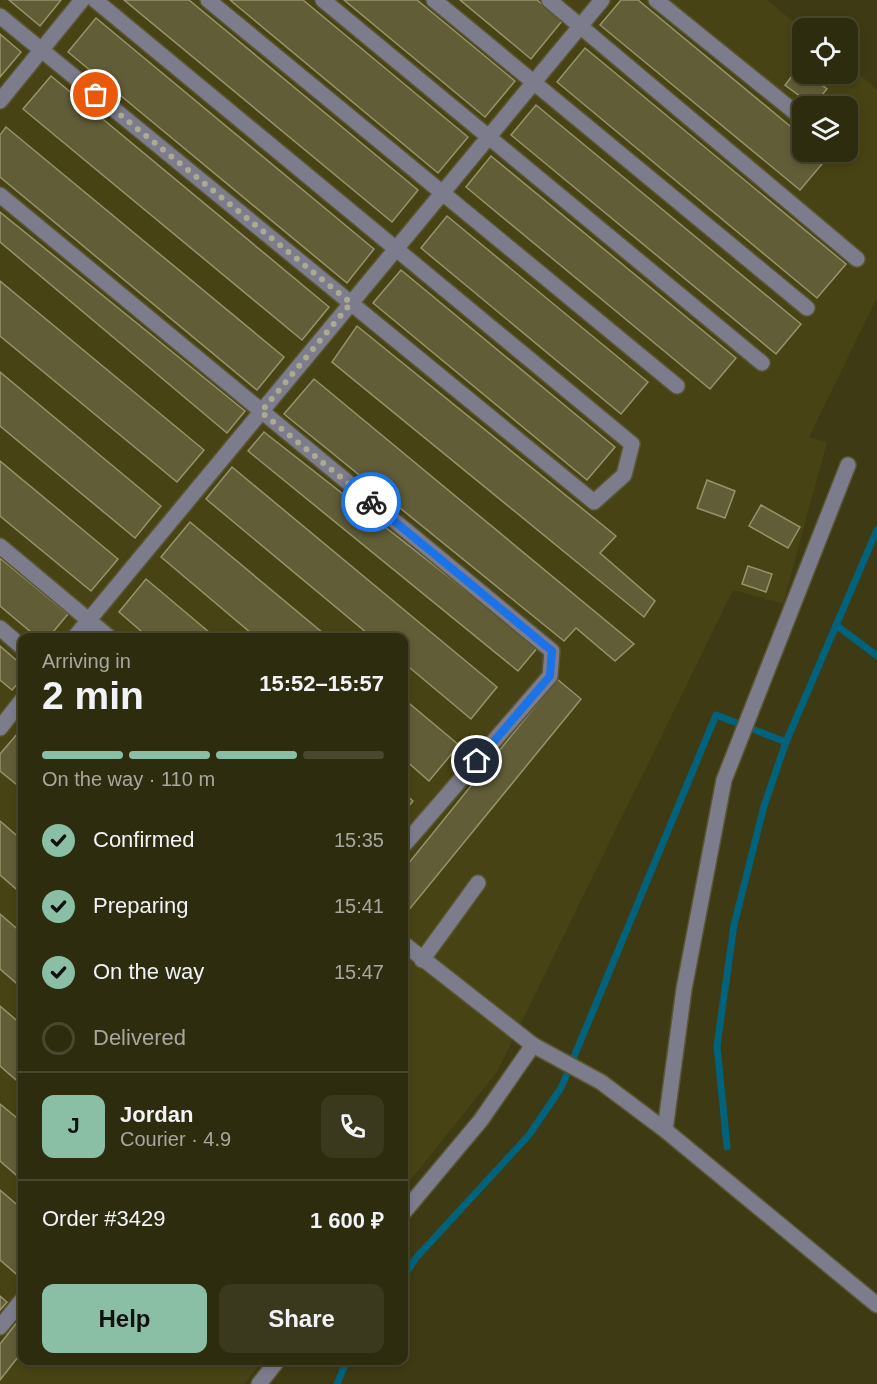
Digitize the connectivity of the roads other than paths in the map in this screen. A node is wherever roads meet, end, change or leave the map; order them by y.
1 (82, 0) edge
2 (95, 0) edge
3 (208, 0) edge
4 (323, 0) edge
5 (434, 0) edge
6 (549, 0) edge
7 (602, 0) edge
8 (656, 0) edge
9 (0, 16) edge
10 (581, 26) junction
11 (41, 50) junction
12 (534, 83) junction
13 (0, 101) edge
14 (792, 110) edge
15 (489, 137) junction
16 (442, 193) junction
17 (0, 195) edge
18 (396, 249) junction
19 (857, 259) dead end
20 (351, 303) junction
21 (807, 308) dead end
22 (762, 363) dead end
23 (677, 386) dead end
24 (261, 412) junction
25 (848, 465) dead end
26 (0, 546) edge
27 (88, 620) junction
28 (0, 628) edge
29 (78, 633) edge
30 (104, 633) edge
31 (18, 644) edge
32 (18, 705) edge
33 (0, 728) edge
34 (408, 840) edge
35 (478, 883) dead end
36 (408, 948) edge
37 (422, 960) junction
38 (533, 1045) junction
39 (665, 1131) junction
40 (408, 1207) edge
41 (18, 1305) edge
42 (877, 1305) edge
43 (0, 1327) edge
44 (274, 1365) edge
45 (258, 1384) edge

1 - 11 lane
2 - 18 lane
3 - 16 lane
4 - 15 lane
5 - 12 lane
6 - 10 lane
7 - 10 lane
8 - 14 lane
9 - 11 lane
10 - 12 lane
10 - 19 lane
11 - 13 lane
11 - 20 lane
12 - 15 lane
12 - 21 lane
15 - 16 lane
15 - 22 lane
16 - 18 lane
16 - 23 lane
17 - 24 lane
18 - 20 lane
18 - 20 lane
20 - 24 lane
24 - 27 lane
24 - 34 lane
25 - 39 lane
26 - 27 lane
27 - 29 lane
27 - 30 lane
28 - 31 lane
32 - 33 lane
35 - 37 lane
36 - 37 lane
37 - 38 lane
38 - 39 lane
38 - 40 lane
39 - 42 lane
41 - 43 lane
44 - 45 lane

